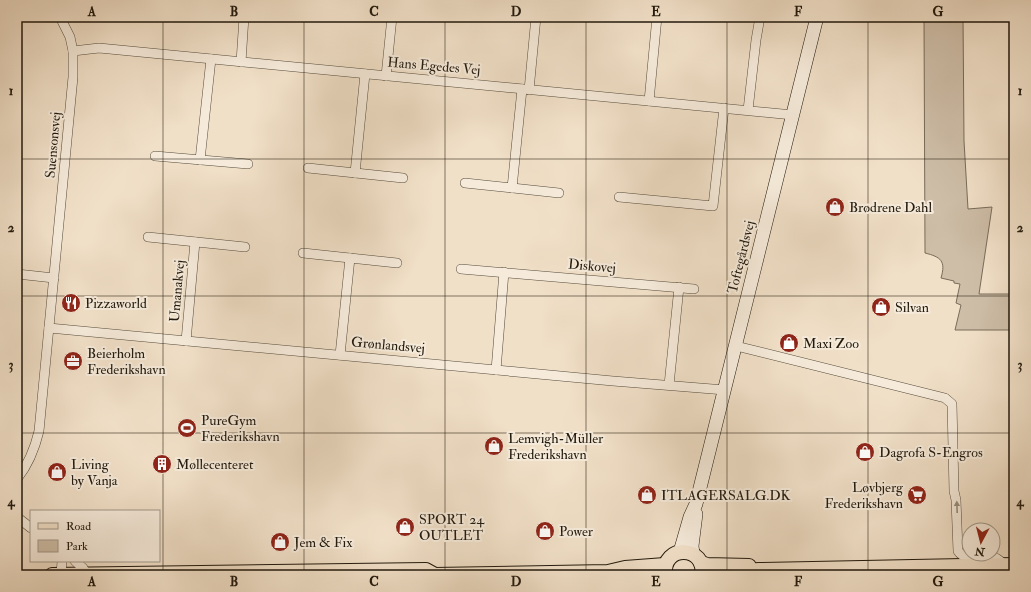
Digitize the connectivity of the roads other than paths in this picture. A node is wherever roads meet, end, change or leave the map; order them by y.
1 (60, 17) edge
2 (244, 17) edge
3 (392, 17) edge
4 (536, 17) edge
5 (657, 17) edge
6 (760, 17) edge
7 (817, 17) edge
8 (73, 51) junction
9 (211, 59) junction
10 (241, 62) junction
11 (365, 74) junction
12 (386, 76) junction
13 (526, 89) junction
14 (649, 101) junction
15 (724, 108) junction
16 (748, 110) junction
17 (793, 115) junction
18 (155, 156) dead end
19 (200, 160) junction
20 (248, 164) dead end
21 (308, 168) dead end
22 (355, 173) junction
23 (403, 178) dead end
24 (465, 183) dead end
25 (512, 188) junction
26 (559, 193) dead end
27 (619, 197) dead end
28 (148, 237) dead end
29 (195, 242) junction
30 (245, 247) dead end
31 (303, 253) dead end
32 (350, 258) junction
33 (397, 263) dead end
34 (461, 268) dead end
35 (504, 272) junction
36 (17, 274) edge
37 (54, 278) junction
38 (679, 288) junction
39 (694, 289) dead end
40 (49, 328) junction
41 (186, 342) junction
42 (736, 346) junction
43 (340, 355) junction
44 (496, 370) junction
45 (669, 385) junction
46 (725, 390) junction
47 (17, 479) edge
48 (17, 517) edge
49 (30, 527) edge
50 (694, 561) edge
51 (62, 562) edge
52 (76, 562) edge
53 (1010, 565) edge
54 (665, 570) edge
55 (758, 570) junction
56 (608, 572) junction
57 (300, 573) edge
58 (104, 574) edge
59 (52, 575) edge
60 (61, 575) edge
61 (87, 575) edge
62 (434, 575) edge
63 (633, 575) edge
64 (709, 575) edge

1 - 8 street, Suensonsvej
2 - 10 street
3 - 12 street
4 - 13 street
5 - 14 street
6 - 16 street
7 - 17 street, Toftegårdsvej
8 - 9 street, Hans Egedes Vej
8 - 37 street, Suensonsvej
9 - 10 street, Hans Egedes Vej
9 - 19 street
10 - 11 street, Hans Egedes Vej
11 - 12 street, Hans Egedes Vej
11 - 22 street
12 - 13 street, Hans Egedes Vej
13 - 14 street, Hans Egedes Vej
13 - 25 street
14 - 15 street, Hans Egedes Vej
15 - 16 street, Hans Egedes Vej
15 - 27 street
16 - 17 street, Hans Egedes Vej
17 - 42 street, Toftegårdsvej
18 - 19 street
19 - 20 street
21 - 22 street
22 - 23 street
24 - 25 street
25 - 26 street
28 - 29 street, Umanakvej
29 - 30 street, Umanakvej
29 - 41 street, Umanakvej
31 - 32 street
32 - 33 street
32 - 43 street
34 - 35 street, Diskovej
35 - 38 street, Diskovej
35 - 44 street
36 - 37 street
37 - 40 street, Suensonsvej
38 - 39 street, Diskovej
38 - 45 street
40 - 41 street, Grønlandsvej
40 - 47 street, Suensonsvej
41 - 43 street, Grønlandsvej
42 - 46 street, Toftegårdsvej
53 -> 42 street
43 - 44 street, Grønlandsvej
44 - 45 street, Grønlandsvej
45 - 46 street, Grønlandsvej
46 - 50 street, Toftegårdsvej
48 - 49 street
50 - 54 main road
50 - 55 main road
51 - 60 street
52 - 61 street
53 - 55 main road
54 - 56 main road
55 - 64 main road
56 - 62 main road
56 - 63 main road
57 - 58 main road
57 - 62 main road
58 - 61 main road
59 - 60 main road
60 - 61 main road

